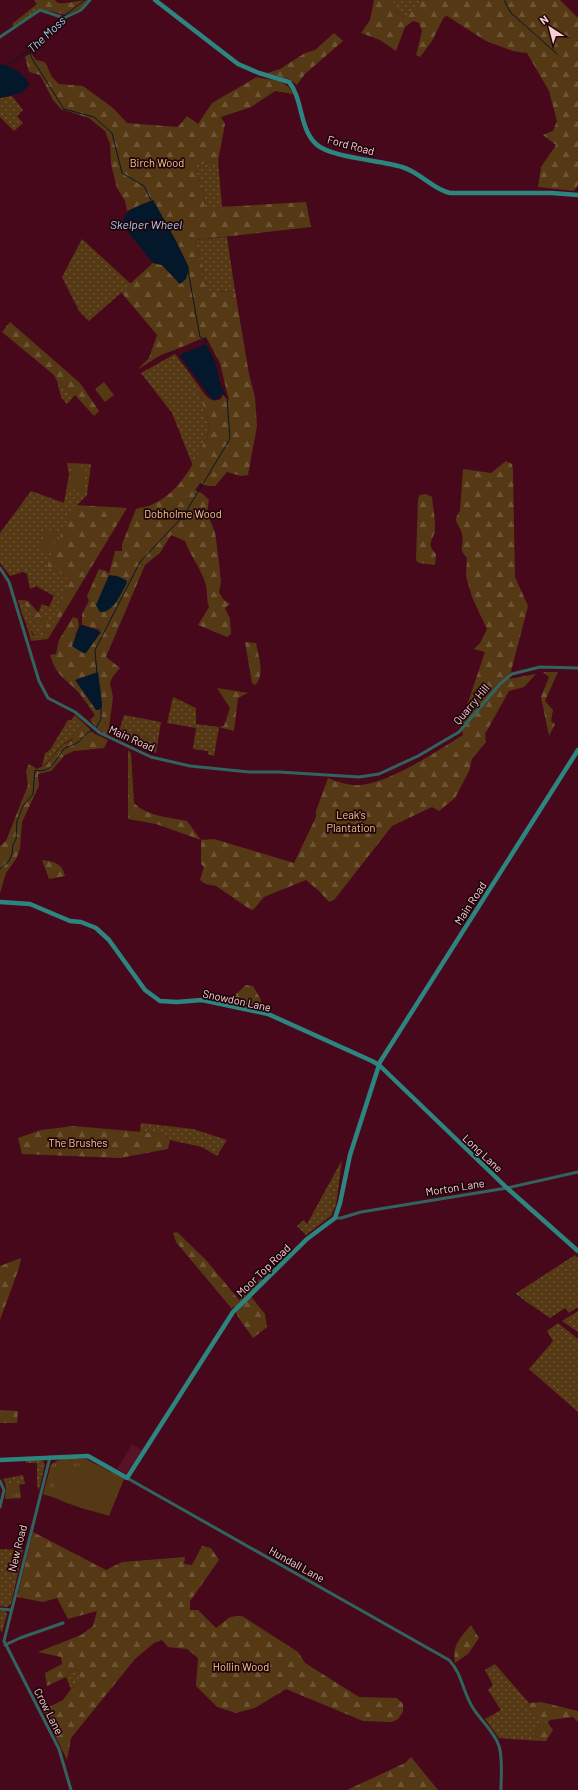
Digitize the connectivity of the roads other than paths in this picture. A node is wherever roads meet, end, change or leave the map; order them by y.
1 (90, 0) edge
2 (155, 0) edge
3 (0, 37) edge
4 (578, 195) edge
5 (0, 568) edge
6 (578, 668) edge
7 (578, 750) edge
8 (359, 777) joint
9 (0, 902) edge
10 (378, 1065) junction
11 (578, 1172) edge
12 (507, 1188) junction
13 (335, 1218) junction
14 (578, 1251) edge
15 (50, 1457) junction
16 (0, 1460) edge
17 (127, 1478) junction
18 (0, 1480) edge
19 (0, 1507) edge
20 (0, 1609) edge
21 (11, 1610) junction
22 (63, 1624) dead end
23 (2, 1638) edge
24 (5, 1644) junction
25 (0, 1646) edge
26 (72, 1790) edge
27 (501, 1790) edge

1 - 3 street
2 - 4 street, Ford Road
5 - 8 street, Main Road
6 - 8 street, Quarry Hill
7 - 10 street, Main Road
9 - 10 street, Snowdon Lane
10 - 12 street, Long Lane
10 - 13 street
11 - 12 street, Morton Lane
12 - 13 street, Morton Lane
12 - 14 street, Long Lane
13 - 17 street, Moor Top Road
15 - 16 street, Hundall Lane
15 - 17 street, Hundall Lane
15 - 21 street, New Road
17 - 27 street, Hundall Lane
18 - 19 street
20 - 21 street
21 - 23 street, New Road
22 - 24 street
23 - 24 street, New Road
24 - 25 street
24 - 26 street, Crow Lane

